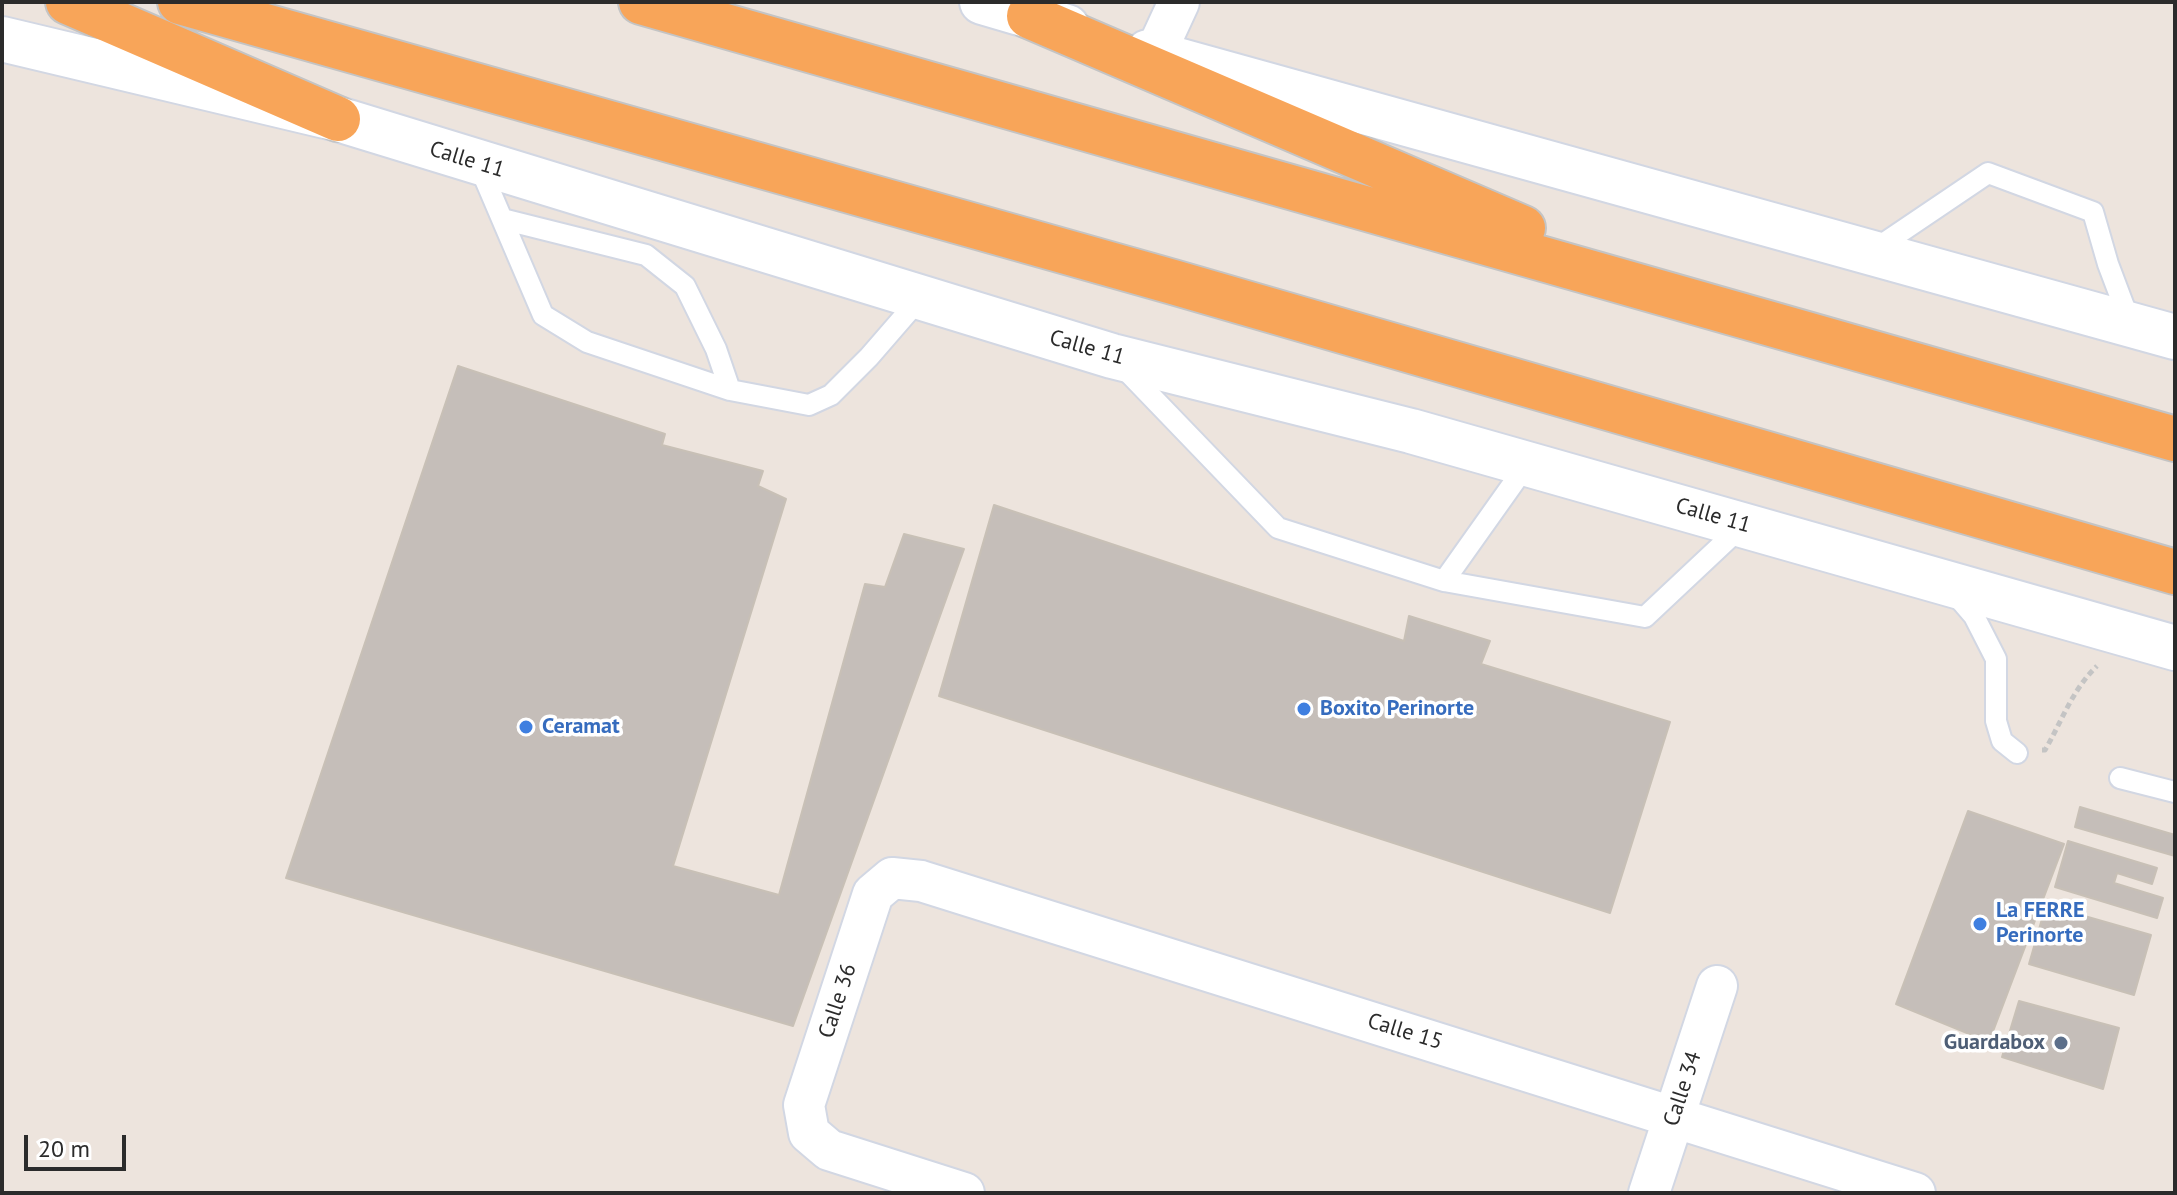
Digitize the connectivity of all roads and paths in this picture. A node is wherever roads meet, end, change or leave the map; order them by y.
1 (68, 2) edge
2 (180, 2) edge
3 (641, 2) edge
4 (982, 2) edge
5 (1179, 2) edge
6 (1029, 16) junction
7 (2, 39) edge
8 (1155, 54) junction
9 (338, 119) junction
10 (478, 163) junction
11 (502, 219) junction
12 (1869, 253) junction
13 (921, 297) junction
14 (1691, 301) junction
15 (2131, 325) junction
16 (2175, 337) edge
17 (1112, 356) junction
18 (730, 390) junction
19 (2175, 439) edge
20 (1527, 464) junction
21 (1743, 525) junction
22 (2175, 572) edge
23 (1444, 581) junction
24 (1948, 586) junction
25 (2167, 646) edge
26 (2017, 753) joint
27 (2120, 778) dead end
28 (2175, 792) edge
29 (892, 878) joint
30 (1717, 986) dead end
31 (1674, 1117) junction
32 (964, 1193) edge
33 (1649, 1193) edge
34 (1915, 1193) edge

1 - 9 highway
2 - 22 highway
3 - 14 highway
4 - 6 main road
5 - 8 street
6 - 8 main road
6 - 14 highway
7 - 9 main road, Calle 11
8 - 12 main road
9 - 10 main road, Calle 11
10 - 11 lane
10 - 13 main road, Calle 11
11 - 18 lane
11 - 18 lane
12 - 15 main road
12 - 15 lane
13 - 17 main road, Calle 11
13 - 18 lane
14 - 19 highway
15 - 16 main road
17 - 20 main road, Calle 11
17 - 23 lane
20 - 21 main road, Calle 11
20 - 23 lane
21 - 23 lane
21 - 24 main road, Calle 11
24 - 25 main road, Calle 11
24 - 26 lane
25 - 26 path
27 - 28 lane
29 - 31 street, Calle 15
29 - 32 street, Calle 36
30 - 31 street, Calle 34
31 - 33 street, Calle 34
31 - 34 street, Calle 15

